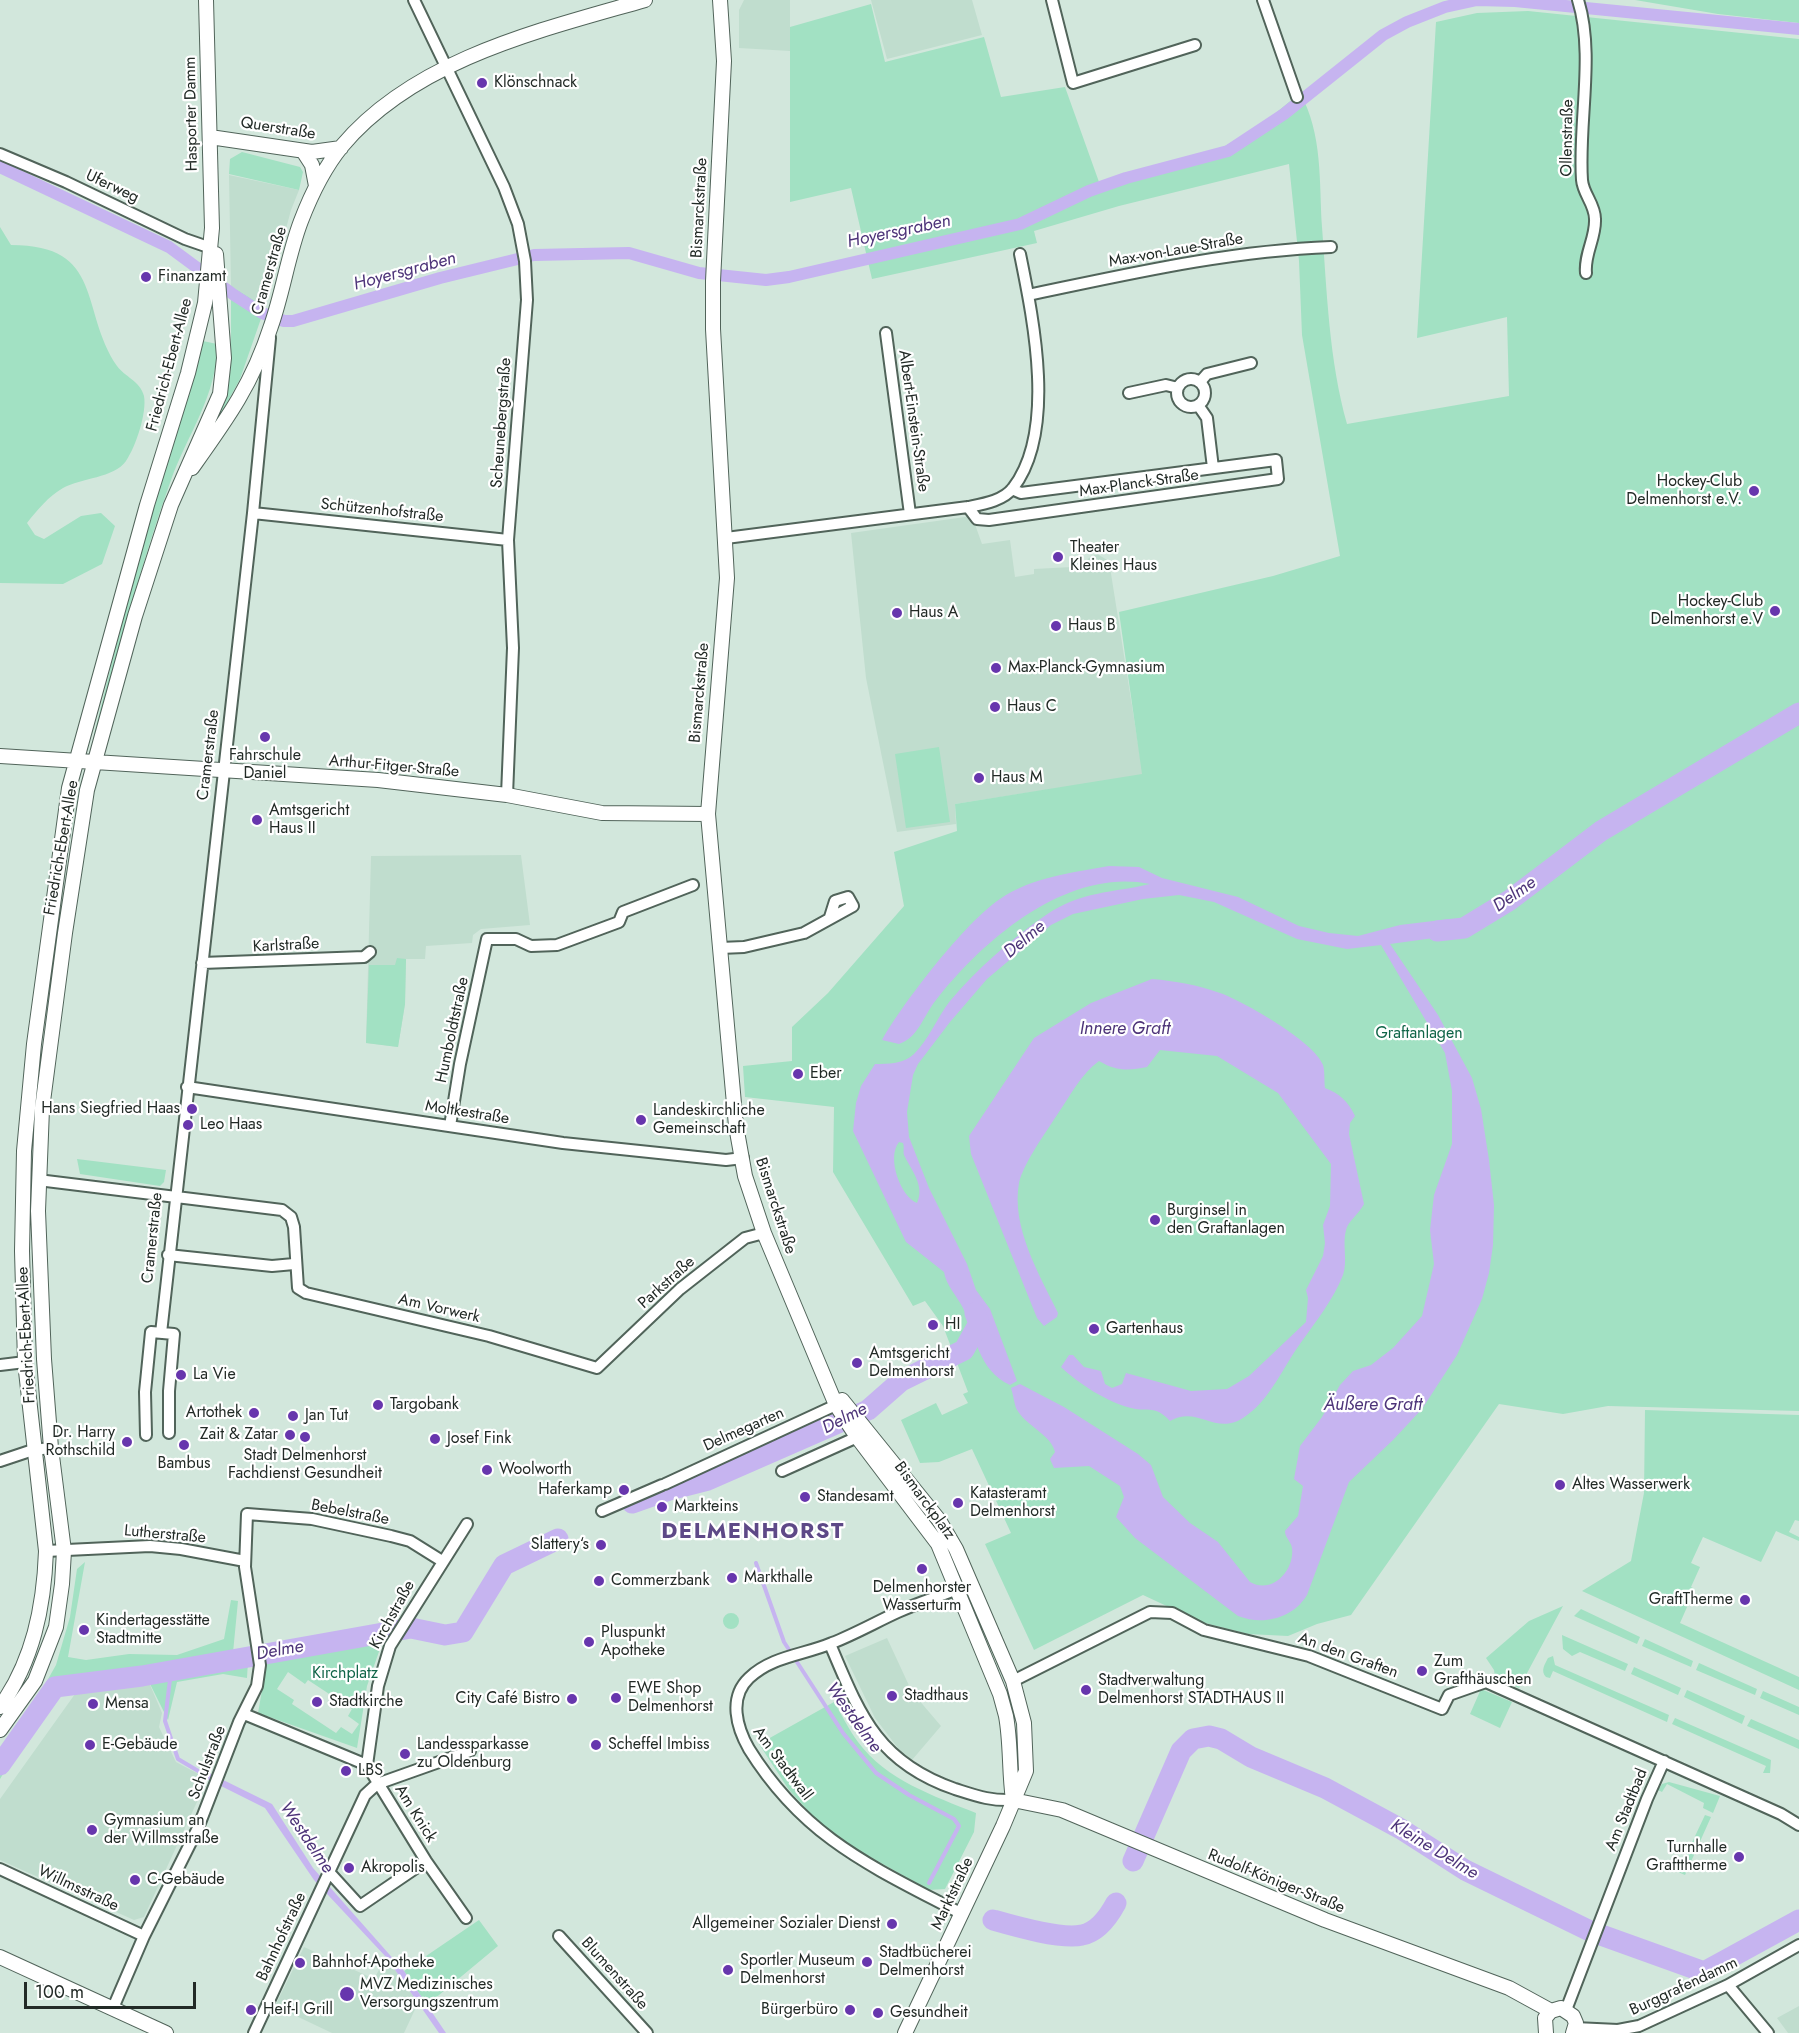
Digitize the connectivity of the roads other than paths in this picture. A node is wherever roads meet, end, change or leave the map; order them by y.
1 (206, 0) edge
2 (414, 0) edge
3 (645, 0) edge
4 (720, 0) edge
5 (1052, 0) edge
6 (1263, 0) edge
7 (1578, 1) edge
8 (1195, 45) dead end
9 (446, 69) junction
10 (1297, 97) dead end
11 (210, 137) junction
12 (341, 148) junction
13 (303, 151) junction
14 (0, 154) edge
15 (316, 186) junction
16 (212, 228) junction
17 (1330, 247) dead end
18 (211, 248) junction
19 (1020, 254) dead end
20 (1586, 273) dead end
21 (212, 274) junction
22 (1028, 295) junction
23 (273, 320) junction
24 (886, 333) dead end
25 (1251, 363) dead end
26 (1200, 382) junction
27 (1178, 388) junction
28 (1129, 393) dead end
29 (1198, 405) junction
30 (1214, 468) junction
31 (177, 489) junction
32 (1012, 489) junction
33 (968, 507) junction
34 (253, 513) junction
35 (910, 514) junction
36 (726, 538) junction
37 (508, 540) junction
38 (0, 756) edge
39 (76, 761) junction
40 (95, 762) junction
41 (224, 771) junction
42 (507, 795) junction
43 (708, 814) junction
44 (693, 885) dead end
45 (830, 917) dead end
46 (720, 948) junction
47 (370, 952) dead end
48 (202, 963) junction
49 (187, 1087) junction
50 (450, 1126) junction
51 (743, 1158) junction
52 (38, 1180) junction
53 (175, 1196) junction
54 (764, 1233) junction
55 (168, 1255) junction
56 (294, 1264) junction
57 (161, 1333) junction
58 (25, 1362) junction
59 (0, 1365) edge
60 (597, 1368) joint
61 (841, 1408) junction
62 (858, 1430) junction
63 (169, 1433) dead end
64 (146, 1435) dead end
65 (51, 1448) junction
66 (33, 1450) junction
67 (0, 1461) edge
68 (782, 1471) dead end
69 (602, 1511) dead end
70 (247, 1514) joint
71 (467, 1524) dead end
72 (45, 1551) junction
73 (64, 1551) junction
74 (245, 1561) junction
75 (442, 1561) junction
76 (970, 1584) junction
77 (957, 1590) junction
78 (830, 1644) junction
79 (1013, 1681) junction
80 (0, 1707) edge
81 (244, 1714) junction
82 (0, 1730) edge
83 (470, 1751) dead end
84 (1664, 1761) junction
85 (367, 1765) junction
86 (377, 1784) junction
87 (1013, 1800) junction
88 (1799, 1825) edge
89 (426, 1861) junction
90 (0, 1869) edge
91 (328, 1876) junction
92 (966, 1907) junction
93 (466, 1918) dead end
94 (144, 1936) junction
95 (559, 1936) dead end
96 (1799, 1945) edge
97 (0, 1957) edge
98 (1728, 1985) junction
99 (113, 2008) junction
100 (1566, 2010) junction
101 (1548, 2014) junction
102 (1574, 2030) edge
103 (166, 2033) edge
104 (254, 2033) edge
105 (647, 2033) edge
106 (905, 2033) edge
107 (1546, 2033) edge
108 (1768, 2033) edge

1 - 11 main road, Hasporter Damm
2 - 9 street, Scheunebergstraße
3 - 9 main road, Cramerstraße
4 - 36 main road, Bismarckstraße
5 - 8 street
6 - 10 street
7 - 20 street, Ollenstraße
9 - 12 main road, Cramerstraße
9 - 37 street, Scheunebergstraße
11 - 13 main road, Querstraße
11 - 16 main road, Hasporter Damm
12 - 13 main road, Querstraße
12 - 15 main road, Cramerstraße
13 - 15 main road
14 - 18 street, Uferweg
15 - 23 main road, Cramerstraße
16 - 18 main road, Friedrich-Ebert-Allee
16 - 21 main road, Friedrich-Ebert-Allee
17 - 22 street, Max-von-Laue-Straße
18 - 21 main road, Friedrich-Ebert-Allee
19 - 22 street
21 - 31 main road, Friedrich-Ebert-Allee
21 - 39 main road, Friedrich-Ebert-Allee
22 - 32 street
23 - 31 main road
23 - 34 street, Cramerstraße
24 - 35 street, Albert-Einstein-Straße
25 - 26 street
26 - 27 street
26 - 29 street
27 - 28 street
27 - 29 street
29 - 30 street
30 - 32 street, Max-Planck-Straße
30 - 33 street, Max-Planck-Straße
31 - 40 main road, Friedrich-Ebert-Allee
32 - 33 street
33 - 35 street
34 - 37 street, Schützenhofstraße
34 - 41 street, Cramerstraße
35 - 36 street
36 - 43 main road, Bismarckstraße
37 - 42 street, Scheunebergstraße
38 - 39 main road, Arthur-Fitger-Straße
39 - 40 main road, Arthur-Fitger-Straße
39 - 58 main road, Friedrich-Ebert-Allee
40 - 41 main road, Arthur-Fitger-Straße
40 - 52 main road, Friedrich-Ebert-Allee
41 - 42 main road, Arthur-Fitger-Straße
41 - 48 street, Cramerstraße
42 - 43 main road, Arthur-Fitger-Straße
43 - 46 main road, Bismarckstraße
44 - 50 street, Humboldtstraße
45 - 46 street
46 - 51 main road, Bismarckstraße
47 - 48 street, Karlstraße
48 - 49 street, Cramerstraße
49 - 50 street, Moltkestraße
49 - 53 street, Cramerstraße
50 - 51 street, Moltkestraße
51 - 54 main road, Bismarckstraße
52 - 53 street, Am Vorwerk
52 - 65 main road, Friedrich-Ebert-Allee
53 - 55 street, Cramerstraße
53 - 56 street, Am Vorwerk
54 - 60 street, Parkstraße
54 - 61 main road, Bismarckstraße
55 - 56 street
55 - 57 street, Cramerstraße
56 - 60 street, Am Vorwerk
57 - 63 street
57 - 64 street, Cramerstraße
58 - 59 street
58 - 66 main road, Friedrich-Ebert-Allee
61 - 62 main road, Bismarckstraße
61 - 69 street, Delmegarten
62 - 68 street
62 - 76 main road, Bismarckplatz
62 - 77 main road, Bismarckplatz
65 - 66 street
65 - 73 main road, Friedrich-Ebert-Allee
66 - 67 street
66 - 72 main road, Friedrich-Ebert-Allee
70 - 74 street, Schulstraße
70 - 75 street, Bebelstraße
71 - 75 street, Kirchstraße
72 - 73 street, Lutherstraße
72 - 80 main road, Friedrich-Ebert-Allee
73 - 74 street, Lutherstraße
73 - 82 main road, Friedrich-Ebert-Allee
74 - 81 street, Schulstraße
75 - 85 street, Kirchstraße
76 - 77 street, Am Stadtwall
76 - 79 main road, Bismarckplatz
77 - 78 street, Am Stadtwall
77 - 87 main road, Bismarckplatz
78 - 87 street
78 - 92 street, Am Stadtwall
79 - 84 street, An den Graften
79 - 87 main road, Marktstraße
81 - 85 street
81 - 94 street, Schulstraße
83 - 86 street
84 - 88 street, Am Stadtbad
84 - 100 street, Am Stadtbad
85 - 86 street
86 - 89 street, Am Knick
86 - 91 street, Bahnhofstraße
87 - 92 main road, Marktstraße
87 - 101 main road, Rudolf-Königer-Straße
89 - 91 street, Am Knick
89 - 93 street, Am Knick
90 - 94 street, Willmsstraße
91 - 104 street, Bahnhofstraße
92 - 106 main road, Marktstraße
94 - 99 street, Schulstraße
95 - 105 street, Blumenstraße
96 - 98 street, Burggrafendamm
97 - 99 main road
98 - 102 street, Burggrafendamm
98 - 108 street
99 - 103 main road
100 - 101 main road
100 - 102 main road
101 - 107 main road

